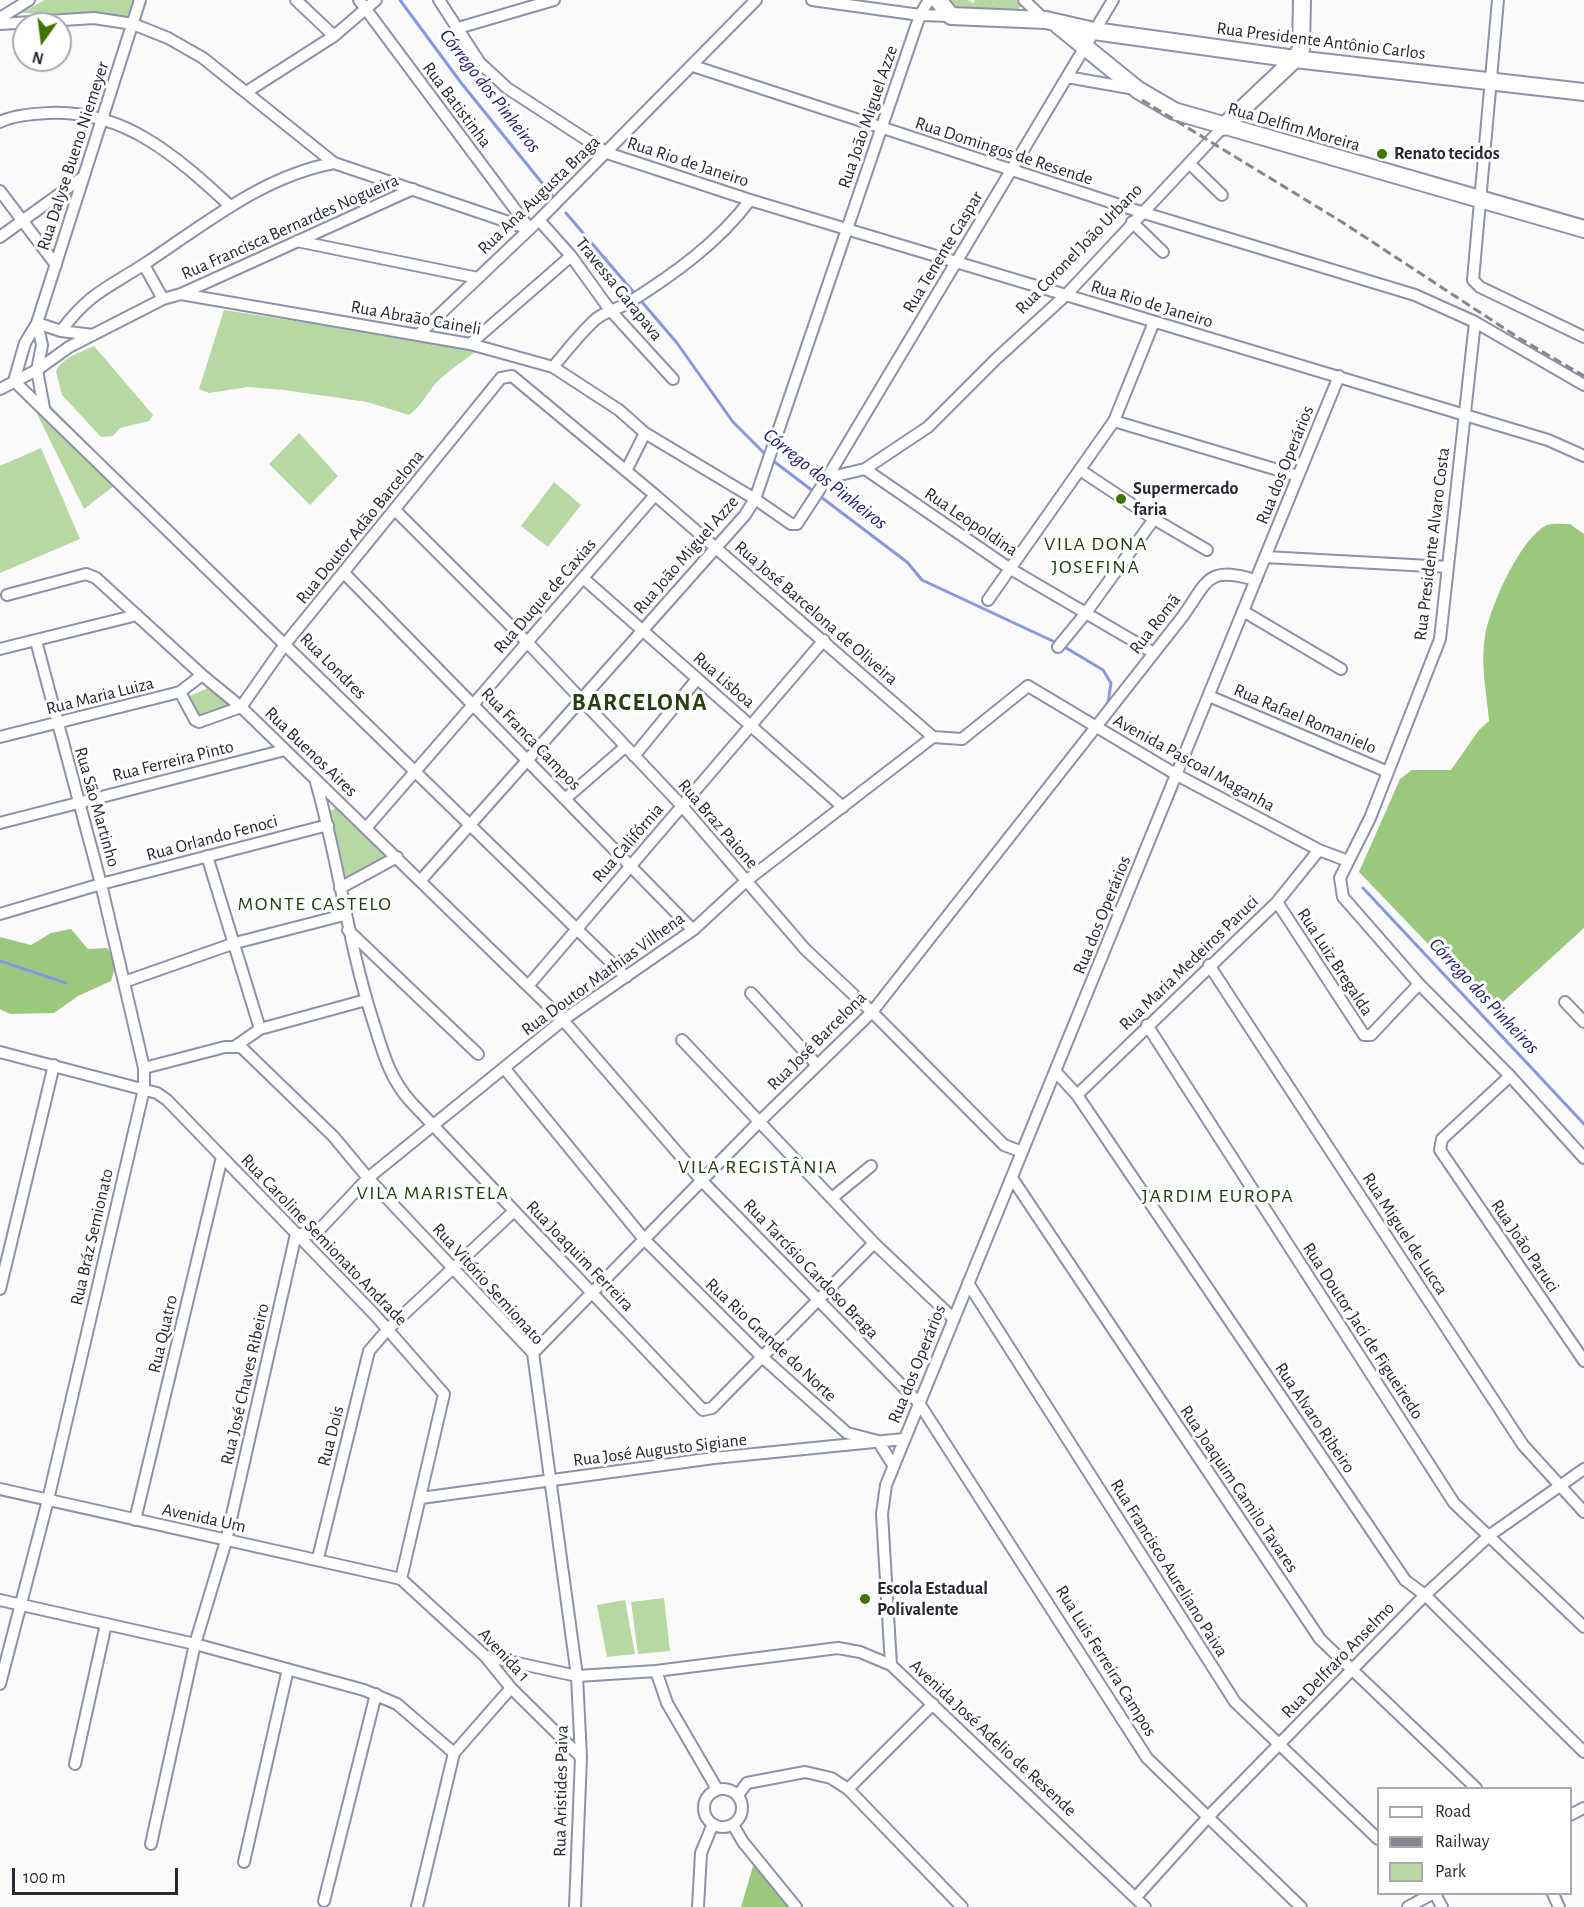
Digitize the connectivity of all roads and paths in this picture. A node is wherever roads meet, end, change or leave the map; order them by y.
1 (29, 0) edge
2 (140, 0) edge
3 (296, 0) edge
4 (376, 0) edge
5 (438, 0) edge
6 (554, 0) edge
7 (756, 0) edge
8 (812, 0) edge
9 (930, 0) edge
10 (938, 0) edge
11 (1024, 0) edge
12 (1113, 0) edge
13 (1302, 0) edge
14 (1498, 0) edge
15 (362, 4) edge
16 (920, 15) junction
17 (951, 16) junction
18 (0, 18) edge
19 (1050, 21) junction
20 (0, 24) edge
21 (133, 24) junction
22 (458, 28) junction
23 (1094, 31) junction
24 (334, 36) junction
25 (1085, 46) junction
26 (1295, 59) junction
27 (693, 66) junction
28 (1067, 77) junction
29 (1490, 81) junction
30 (1138, 90) junction
31 (248, 92) junction
32 (1584, 92) edge
33 (104, 118) junction
34 (0, 122) edge
35 (1223, 128) junction
36 (881, 129) junction
37 (607, 153) junction
38 (334, 163) junction
39 (1189, 163) junction
40 (1011, 170) junction
41 (84, 177) junction
42 (413, 189) junction
43 (0, 191) edge
44 (1222, 195) dead end
45 (1481, 199) junction
46 (750, 200) junction
47 (229, 205) junction
48 (1141, 212) junction
49 (23, 220) junction
50 (539, 220) junction
51 (1132, 222) junction
52 (529, 229) junction
53 (847, 229) junction
54 (1584, 229) edge
55 (0, 237) edge
56 (297, 241) junction
57 (1163, 252) dead end
58 (571, 256) junction
59 (956, 262) junction
60 (56, 265) junction
61 (144, 265) junction
62 (478, 278) junction
63 (181, 294) junction
64 (1066, 295) junction
65 (163, 299) junction
66 (612, 309) junction
67 (1154, 322) junction
68 (1475, 322) junction
69 (37, 323) junction
70 (61, 331) junction
71 (419, 334) junction
72 (94, 335) junction
73 (1584, 337) edge
74 (470, 344) junction
75 (553, 367) junction
76 (37, 370) junction
77 (512, 376) joint
78 (1339, 376) junction
79 (673, 379) dead end
80 (14, 381) junction
81 (1584, 385) edge
82 (0, 388) edge
83 (44, 408) junction
84 (1463, 414) junction
85 (1113, 421) junction
86 (645, 433) junction
87 (1584, 456) edge
88 (865, 469) junction
89 (1080, 470) junction
90 (627, 471) junction
91 (1298, 476) junction
92 (827, 478) junction
93 (655, 495) junction
94 (755, 499) junction
95 (395, 510) junction
96 (1154, 519) junction
97 (800, 521) joint
98 (716, 548) junction
99 (1207, 550) dead end
100 (1265, 557) junction
101 (1448, 567) junction
102 (1009, 568) junction
103 (344, 573) junction
104 (583, 578) junction
105 (1256, 580) junction
106 (7, 595) dead end
107 (988, 600) dead end
108 (1243, 611) junction
109 (1086, 614) junction
110 (137, 615) junction
111 (642, 631) junction
112 (36, 640) junction
113 (824, 640) junction
114 (527, 642) junction
115 (286, 643) junction
116 (1058, 647) dead end
117 (0, 649) edge
118 (1154, 653) junction
119 (1341, 669) dead end
120 (202, 675) junction
121 (697, 679) junction
122 (180, 692) junction
123 (1209, 696) junction
124 (580, 700) junction
125 (474, 704) junction
126 (241, 707) junction
127 (57, 724) junction
128 (750, 726) junction
129 (1095, 726) junction
130 (0, 737) edge
131 (933, 737) junction
132 (625, 747) junction
133 (285, 750) junction
134 (634, 756) junction
135 (528, 760) junction
136 (415, 771) junction
137 (1388, 772) junction
138 (1177, 775) junction
139 (315, 779) junction
140 (565, 799) junction
141 (78, 803) junction
142 (682, 806) junction
143 (843, 807) junction
144 (0, 823) edge
145 (470, 824) junction
146 (328, 825) junction
147 (366, 828) junction
148 (1319, 850) junction
149 (207, 856) junction
150 (397, 857) junction
151 (1348, 861) junction
152 (631, 866) junction
153 (421, 880) junction
154 (746, 881) junction
155 (101, 884) junction
156 (340, 888) junction
157 (1277, 902) junction
158 (0, 915) edge
159 (344, 915) junction
160 (348, 929) junction
161 (576, 929) junction
162 (693, 930) junction
163 (235, 943) junction
164 (1209, 965) junction
165 (626, 977) junction
166 (124, 982) junction
167 (1419, 984) junction
168 (528, 986) junction
169 (751, 993) dead end
170 (366, 999) junction
171 (1565, 1002) dead end
172 (872, 1012) junction
173 (563, 1020) junction
174 (1584, 1022) edge
175 (1147, 1025) junction
176 (260, 1029) junction
177 (682, 1040) dead end
178 (237, 1045) junction
179 (0, 1052) edge
180 (478, 1054) dead end
181 (54, 1065) junction
182 (817, 1065) junction
183 (144, 1068) junction
184 (505, 1069) junction
185 (1055, 1071) junction
186 (1510, 1076) junction
187 (144, 1089) junction
188 (1077, 1095) junction
189 (758, 1123) junction
190 (433, 1125) junction
191 (1022, 1152) junction
192 (222, 1157) junction
193 (1584, 1158) edge
194 (871, 1166) dead end
195 (368, 1178) junction
196 (1012, 1178) junction
197 (702, 1181) junction
198 (832, 1198) junction
199 (513, 1212) junction
200 (296, 1234) junction
201 (643, 1238) junction
202 (874, 1243) junction
203 (453, 1267) junction
204 (968, 1283) junction
205 (0, 1289) edge
206 (593, 1292) junction
207 (818, 1299) junction
208 (954, 1319) junction
209 (388, 1329) junction
210 (533, 1353) junction
211 (761, 1356) junction
212 (1584, 1362) edge
213 (919, 1403) junction
214 (904, 1439) junction
215 (878, 1441) junction
216 (893, 1465) junction
217 (1584, 1469) edge
218 (550, 1481) junction
219 (1560, 1487) junction
220 (0, 1489) edge
221 (421, 1498) junction
222 (48, 1500) junction
223 (1584, 1512) edge
224 (135, 1520) junction
225 (1490, 1535) junction
226 (226, 1541) junction
227 (318, 1558) junction
228 (401, 1579) junction
229 (1425, 1595) junction
230 (0, 1600) edge
231 (21, 1605) junction
232 (106, 1624) junction
233 (1584, 1627) edge
234 (195, 1644) junction
235 (485, 1656) junction
236 (891, 1665) junction
237 (288, 1669) junction
238 (1353, 1670) junction
239 (656, 1671) junction
240 (577, 1676) junction
241 (0, 1684) edge
242 (511, 1688) junction
243 (376, 1694) junction
244 (933, 1704) junction
245 (1278, 1745) junction
246 (1584, 1752) edge
247 (454, 1753) junction
248 (581, 1757) junction
249 (75, 1764) dead end
250 (1475, 1787) edge
251 (848, 1789) junction
252 (717, 1790) junction
253 (738, 1795) junction
254 (1209, 1816) junction
255 (712, 1824) junction
256 (733, 1825) junction
257 (1377, 1838) edge
258 (151, 1844) dead end
259 (244, 1862) dead end
260 (1430, 1895) edge
261 (1136, 1897) junction
262 (324, 1901) dead end
263 (417, 1907) edge
264 (575, 1907) edge
265 (698, 1907) edge
266 (796, 1907) edge
267 (962, 1907) edge
268 (1145, 1907) edge
269 (1301, 1907) edge
270 (1408, 1907) edge

1 - 18 street
2 - 21 street, Rua Dalyse Bueno Niemeyer
3 - 24 street
4 - 15 street
5 - 22 street, Rua Rio de Janeiro
6 - 22 street
7 - 27 street, Rua Ana Augusta Braga
8 - 16 street
9 - 16 street, Rua João Miguel Azze
10 - 17 main road
11 - 19 street
12 - 23 street, Rua Tenente Gaspar
13 - 26 main road
14 - 29 street
15 - 24 street
15 - 52 street, Rua Batistinha
16 - 17 street
16 - 36 street, Rua João Miguel Azze
17 - 19 main road, Rua Presidente Antônio Carlos
19 - 23 main road, Rua Presidente Antônio Carlos
19 - 25 main road, Rua Delfim Moreira
20 - 21 street
21 - 31 street
21 - 33 street, Rua Dalyse Bueno Niemeyer
22 - 37 street, Rua Rio de Janeiro
23 - 25 street, Rua Tenente Gaspar
23 - 26 main road, Rua Presidente Antônio Carlos
24 - 31 street
25 - 28 street, Rua Tenente Gaspar
25 - 30 main road, Rua Delfim Moreira
26 - 29 main road, Rua Presidente Antônio Carlos
26 - 35 main road, Rua Coronel João Urbano
27 - 36 street, Rua Domingos de Resende
27 - 37 street, Rua Ana Augusta Braga
28 - 30 street, Rua Delfim Moreira
28 - 40 street, Rua Tenente Gaspar
29 - 32 main road, Rua Presidente Antônio Carlos
29 - 45 street
30 - 35 main road, Rua Delfim Moreira
31 - 38 street
33 - 34 street
33 - 41 street, Rua Dalyse Bueno Niemeyer
33 - 47 street
35 - 39 street, Rua Coronel João Urbano
35 - 45 main road, Rua Delfim Moreira
36 - 40 street, Rua Domingos de Resende
36 - 53 street, Rua João Miguel Azze
37 - 46 street, Rua Rio de Janeiro
37 - 50 street, Rua Ana Augusta Braga
38 - 42 street
38 - 47 street
39 - 44 street
39 - 48 street, Rua Coronel João Urbano
40 - 48 street, Rua Domingos de Resende
40 - 59 street, Rua Tenente Gaspar
41 - 49 street
41 - 60 street, Rua Dalyse Bueno Niemeyer
42 - 52 street
42 - 56 street, Rua Francisca Bernardes Nogueira
43 - 49 street
45 - 54 main road, Rua Delfim Moreira
45 - 73 street
46 - 53 street, Rua Rio de Janeiro
46 - 66 street
47 - 61 street
48 - 51 street, Rua Coronel João Urbano
48 - 68 street, Rua Domingos de Resende
49 - 55 street
49 - 60 street
50 - 52 street, Rua Ana Augusta Braga
50 - 58 street, Travessa Garapava
51 - 57 street
51 - 64 street, Rua Coronel João Urbano
52 - 62 street, Rua Ana Augusta Braga
53 - 59 street, Rua Rio de Janeiro
53 - 94 street, Rua João Miguel Azze
56 - 62 street
56 - 63 street, Rua Francisca Bernardes Nogueira
58 - 66 street, Travessa Garapava
58 - 74 street
59 - 64 street, Rua Rio de Janeiro
59 - 92 street, Rua Tenente Gaspar
60 - 69 street, Rua Dalyse Bueno Niemeyer
61 - 65 street
61 - 70 street
62 - 71 street, Rua Ana Augusta Braga
63 - 65 street, Rua Abraão Caineli
63 - 71 street, Rua Abraão Caineli
64 - 67 street, Rua Rio de Janeiro
64 - 88 street, Rua Coronel João Urbano
65 - 72 street, Rua Abraão Caineli
66 - 75 street
66 - 79 street, Travessa Garapava
67 - 78 street, Rua Rio de Janeiro
67 - 85 street
68 - 81 street, Rua Domingos de Resende
68 - 84 street, Rua Presidente Alvaro Costa
69 - 70 street
69 - 76 street, Rua Dalyse Bueno Niemeyer
69 - 80 street, Rua Dalyse Bueno Niemeyer
70 - 72 street
71 - 74 street, Rua Abraão Caineli
72 - 76 street, Rua Abraão Caineli
74 - 75 street, Rua Abraão Caineli
75 - 86 street, Rua Abraão Caineli
76 - 80 street, Rua Abraão Caineli
76 - 83 street, Rua Dalyse Bueno Niemeyer
77 - 90 street, Rua José Barcelona de Oliveira
77 - 95 street, Rua Doutor Adão Barcelona
78 - 84 street, Rua Rio de Janeiro
78 - 91 street, Rua dos Operários
80 - 82 street, Rua Abraão Caineli
80 - 83 street, Rua Londres
83 - 115 street, Rua Londres
84 - 87 street, Rua Rio de Janeiro
84 - 101 street, Rua Presidente Alvaro Costa
85 - 89 street
85 - 91 street
86 - 90 street
86 - 94 street, Rua Abraão Caineli
88 - 92 street, Rua Coronel João Urbano
88 - 102 street, Rua Leopoldina
89 - 96 street
89 - 102 street
90 - 93 street, Rua José Barcelona de Oliveira
91 - 100 street, Rua dos Operários
92 - 97 street, Rua Tenente Gaspar
93 - 98 street, Rua José Barcelona de Oliveira
93 - 104 street, Rua Duque de Caxias
94 - 97 street, Rua Abraão Caineli
94 - 98 street, Rua João Miguel Azze
95 - 103 street, Rua Doutor Adão Barcelona
95 - 114 street, Rua Braz Paione
96 - 99 street
96 - 109 street
98 - 111 street, Rua João Miguel Azze
98 - 113 street, Rua José Barcelona de Oliveira
100 - 101 street
100 - 105 street, Rua dos Operários
101 - 137 street, Rua Presidente Alvaro Costa
102 - 107 street
102 - 109 street, Rua Leopoldina
103 - 115 street, Rua Doutor Adão Barcelona
103 - 125 street, Rua Franca Campos
104 - 111 street, Rua Lisboa
104 - 114 street, Rua Duque de Caxias
105 - 108 street, Rua dos Operários
105 - 118 street, Rua Romã
106 - 110 street, Rua Buenos Aires
108 - 119 street
108 - 123 street, Rua dos Operários
109 - 116 street
109 - 118 street, Rua Leopoldina
110 - 112 street
110 - 120 street, Rua Buenos Aires
111 - 121 street, Rua Lisboa
111 - 124 street, Rua João Miguel Azze
112 - 117 street
112 - 127 street, Rua São Martinho
113 - 128 street, Rua Califórnia
113 - 131 street, Rua José Barcelona de Oliveira
114 - 124 street, Rua Braz Paione
114 - 125 street, Rua Duque de Caxias
115 - 126 street, Rua Doutor Adão Barcelona
115 - 136 street, Rua Londres
118 - 129 street, Rua Romã
120 - 122 street, Rua Maria Luiza
120 - 126 street, Rua Buenos Aires
121 - 128 street, Rua Lisboa
121 - 134 street
122 - 126 street
122 - 127 street, Rua Maria Luiza
123 - 137 street, Rua Rafael Romanielo
123 - 138 street, Rua dos Operários
124 - 132 street, Rua Braz Paione
124 - 135 street, Rua João Miguel Azze
125 - 135 street, Rua Franca Campos
125 - 136 street, Rua Duque de Caxias
126 - 133 street, Rua Buenos Aires
127 - 130 street, Rua Maria Luiza
127 - 141 street, Rua São Martinho
128 - 142 street, Rua Califórnia
128 - 143 street, Rua Lisboa
129 - 131 street, Avenida Pascoal Maganha
129 - 138 street, Avenida Pascoal Maganha
129 - 172 street, Rua José Barcelona
131 - 143 street, Rua Doutor Mathias Vilhena
132 - 134 street, Rua Braz Paione
132 - 140 street
133 - 139 street, Rua Buenos Aires
133 - 141 street, Rua Ferreira Pinto
134 - 142 street, Rua Braz Paione
135 - 140 street, Rua Franca Campos
135 - 145 street, Rua João Miguel Azze
136 - 145 street, Rua Londres
136 - 147 street, Rua Duque de Caxias
137 - 151 street, Rua Presidente Alvaro Costa
138 - 148 street, Avenida Pascoal Maganha
138 - 185 street, Rua dos Operários
139 - 146 street, Rua Joaquim Ferreira
139 - 147 street, Rua Buenos Aires
140 - 152 street, Rua Franca Campos
141 - 144 street, Rua Ferreira Pinto
141 - 155 street, Rua São Martinho
142 - 152 street, Rua Califórnia
142 - 154 street, Rua Braz Paione
143 - 154 street, Rua Doutor Mathias Vilhena
145 - 153 street, Rua João Miguel Azze
145 - 161 street, Rua Londres
146 - 149 street, Rua Orlando Fenoci
146 - 156 street, Rua Joaquim Ferreira
147 - 150 street, Rua Buenos Aires
148 - 151 street, Avenida Pascoal Maganha
148 - 157 street, Rua Maria Medeiros Paruci
149 - 155 street, Rua Orlando Fenoci
149 - 163 street
150 - 153 street, Rua Buenos Aires
150 - 156 street
151 - 167 street, Rua Presidente Alvaro Costa
152 - 161 street, Rua Califórnia
152 - 162 street, Rua Franca Campos
153 - 168 street, Rua Buenos Aires
154 - 162 street, Rua Doutor Mathias Vilhena
154 - 172 street, Rua Braz Paione
155 - 158 street, Rua Orlando Fenoci
155 - 166 street, Rua São Martinho
156 - 159 street, Rua Joaquim Ferreira
157 - 164 street, Rua Maria Medeiros Paruci
157 - 167 street, Rua Luiz Bregalda
159 - 160 street, Rua Joaquim Ferreira
159 - 163 street
160 - 170 street, Rua Joaquim Ferreira
160 - 180 street
161 - 165 street, Rua Londres
161 - 168 street, Rua Califórnia
162 - 165 street, Rua Doutor Mathias Vilhena
163 - 166 street
163 - 176 street
164 - 175 street, Rua Maria Medeiros Paruci
164 - 219 street, Rua Miguel de Lucca
165 - 173 street, Rua Doutor Mathias Vilhena
166 - 183 street, Rua Bráz Semionato
167 - 186 street, Rua Presidente Alvaro Costa
168 - 173 street, Rua Buenos Aires
169 - 182 street
170 - 176 street
170 - 190 street, Rua Joaquim Ferreira
171 - 174 street
172 - 182 street, Rua José Barcelona
172 - 191 street, Rua Braz Paione
173 - 184 street, Rua Doutor Mathias Vilhena
173 - 197 street, Rua Tarcísio Cardoso Braga
175 - 188 street, Rua Maria Medeiros Paruci
175 - 225 street, Rua Doutor Jaci de Figueiredo
176 - 178 street
177 - 189 street
178 - 183 street
178 - 195 street, Rua Vitório Semionato
179 - 181 street, Rua Caroline Semionato Andrade
181 - 187 street, Rua Caroline Semionato Andrade
181 - 205 street
182 - 189 street, Rua José Barcelona
183 - 187 street, Rua Bráz Semionato
184 - 190 street, Rua Doutor Mathias Vilhena
184 - 201 street, Rua Rio Grande do Norte
185 - 188 street, Rua Alvaro Ribeiro
185 - 191 street, Rua dos Operários
186 - 193 street, Rua Presidente Alvaro Costa
186 - 212 street, Rua João Paruci
187 - 192 street, Rua Caroline Semionato Andrade
187 - 222 street, Rua Bráz Semionato
188 - 229 street, Rua Alvaro Ribeiro
189 - 197 street, Rua José Barcelona
189 - 198 street
190 - 195 street, Rua Doutor Mathias Vilhena
190 - 199 street, Rua Joaquim Ferreira
191 - 196 street, Rua dos Operários
192 - 200 street, Rua Caroline Semionato Andrade
192 - 224 street, Rua Quatro
194 - 198 street
195 - 200 street, Rua Doutor Mathias Vilhena
195 - 203 street, Rua Vitório Semionato
196 - 204 street, Rua dos Operários
196 - 238 street, Rua Joaquim Camilo Tavares
197 - 201 street, Rua José Barcelona
197 - 207 street, Rua Tarcísio Cardoso Braga
198 - 202 street
199 - 203 street, Rua Dois
199 - 206 street, Rua Joaquim Ferreira
200 - 209 street, Rua Caroline Semionato Andrade
200 - 226 street, Rua José Chaves Ribeiro
201 - 206 street, Rua José Barcelona
201 - 211 street, Rua Rio Grande do Norte
202 - 207 street
202 - 208 street
203 - 209 street, Rua Dois
203 - 210 street, Rua Vitório Semionato
204 - 208 street, Rua dos Operários
204 - 245 street, Rua Francisco Aureliano Paiva
206 - 210 street, Rua José Barcelona
206 - 211 street, Rua Joaquim Ferreira
207 - 211 street
207 - 213 street, Rua Tarcísio Cardoso Braga
208 - 213 street, Rua dos Operários
209 - 221 street, Rua Caroline Semionato Andrade
209 - 227 street, Rua Dois
210 - 218 street, Rua Vitório Semionato
211 - 215 street, Rua Rio Grande do Norte
213 - 214 street, Rua dos Operários
213 - 254 street, Rua Luis Ferreira Campos
214 - 215 street, Rua José Augusto Sigiane
214 - 216 street, Rua dos Operários
215 - 216 street
215 - 218 street, Rua José Augusto Sigiane
216 - 236 street
217 - 219 street, Rua Delfraro Anselmo
218 - 221 street, Rua José Augusto Sigiane
218 - 240 street, Rua Vitório Semionato
219 - 223 street, Rua Miguel de Lucca
219 - 225 street, Rua Delfraro Anselmo
220 - 222 street, Avenida Um
221 - 228 street, Rua Caroline Semionato Andrade
222 - 224 street, Avenida Um
222 - 231 street, Rua Bráz Semionato
224 - 226 street, Avenida Um
225 - 229 street, Rua Delfraro Anselmo
225 - 233 street, Rua Doutor Jaci de Figueiredo
226 - 227 street, Avenida Um
226 - 234 street, Rua José Chaves Ribeiro
227 - 228 street, Avenida Um
228 - 235 street, Avenida 1
229 - 238 street, Rua Delfraro Anselmo
229 - 246 street, Rua Alvaro Ribeiro
230 - 231 street
231 - 232 street
231 - 241 street, Rua Bráz Semionato
232 - 234 street
232 - 249 street
234 - 237 street
234 - 258 street, Rua José Chaves Ribeiro
235 - 240 street, Avenida José Adelio de Resende
235 - 242 street, Avenida 1
236 - 239 street, Avenida José Adelio de Resende
236 - 244 street, Avenida José Adelio de Resende
237 - 243 street
237 - 259 street
238 - 245 street, Rua Delfraro Anselmo
238 - 250 street, Rua Joaquim Camilo Tavares
239 - 240 street, Avenida José Adelio de Resende
239 - 252 street
240 - 248 street, Rua Aristides Paiva
242 - 247 street
242 - 248 street, Avenida 1
243 - 247 street
243 - 262 street
244 - 251 street
244 - 261 street, Avenida José Adelio de Resende
245 - 254 street, Rua Delfraro Anselmo
245 - 257 street, Rua Francisco Aureliano Paiva
247 - 263 street
248 - 264 street, Rua Aristides Paiva
251 - 253 street
251 - 267 street
252 - 253 street
252 - 255 street
253 - 256 street
254 - 261 street, Rua Delfraro Anselmo
254 - 269 street, Rua Luis Ferreira Campos
255 - 256 street
255 - 265 street
256 - 266 street
260 - 270 street
261 - 268 street, Avenida José Adelio de Resende

